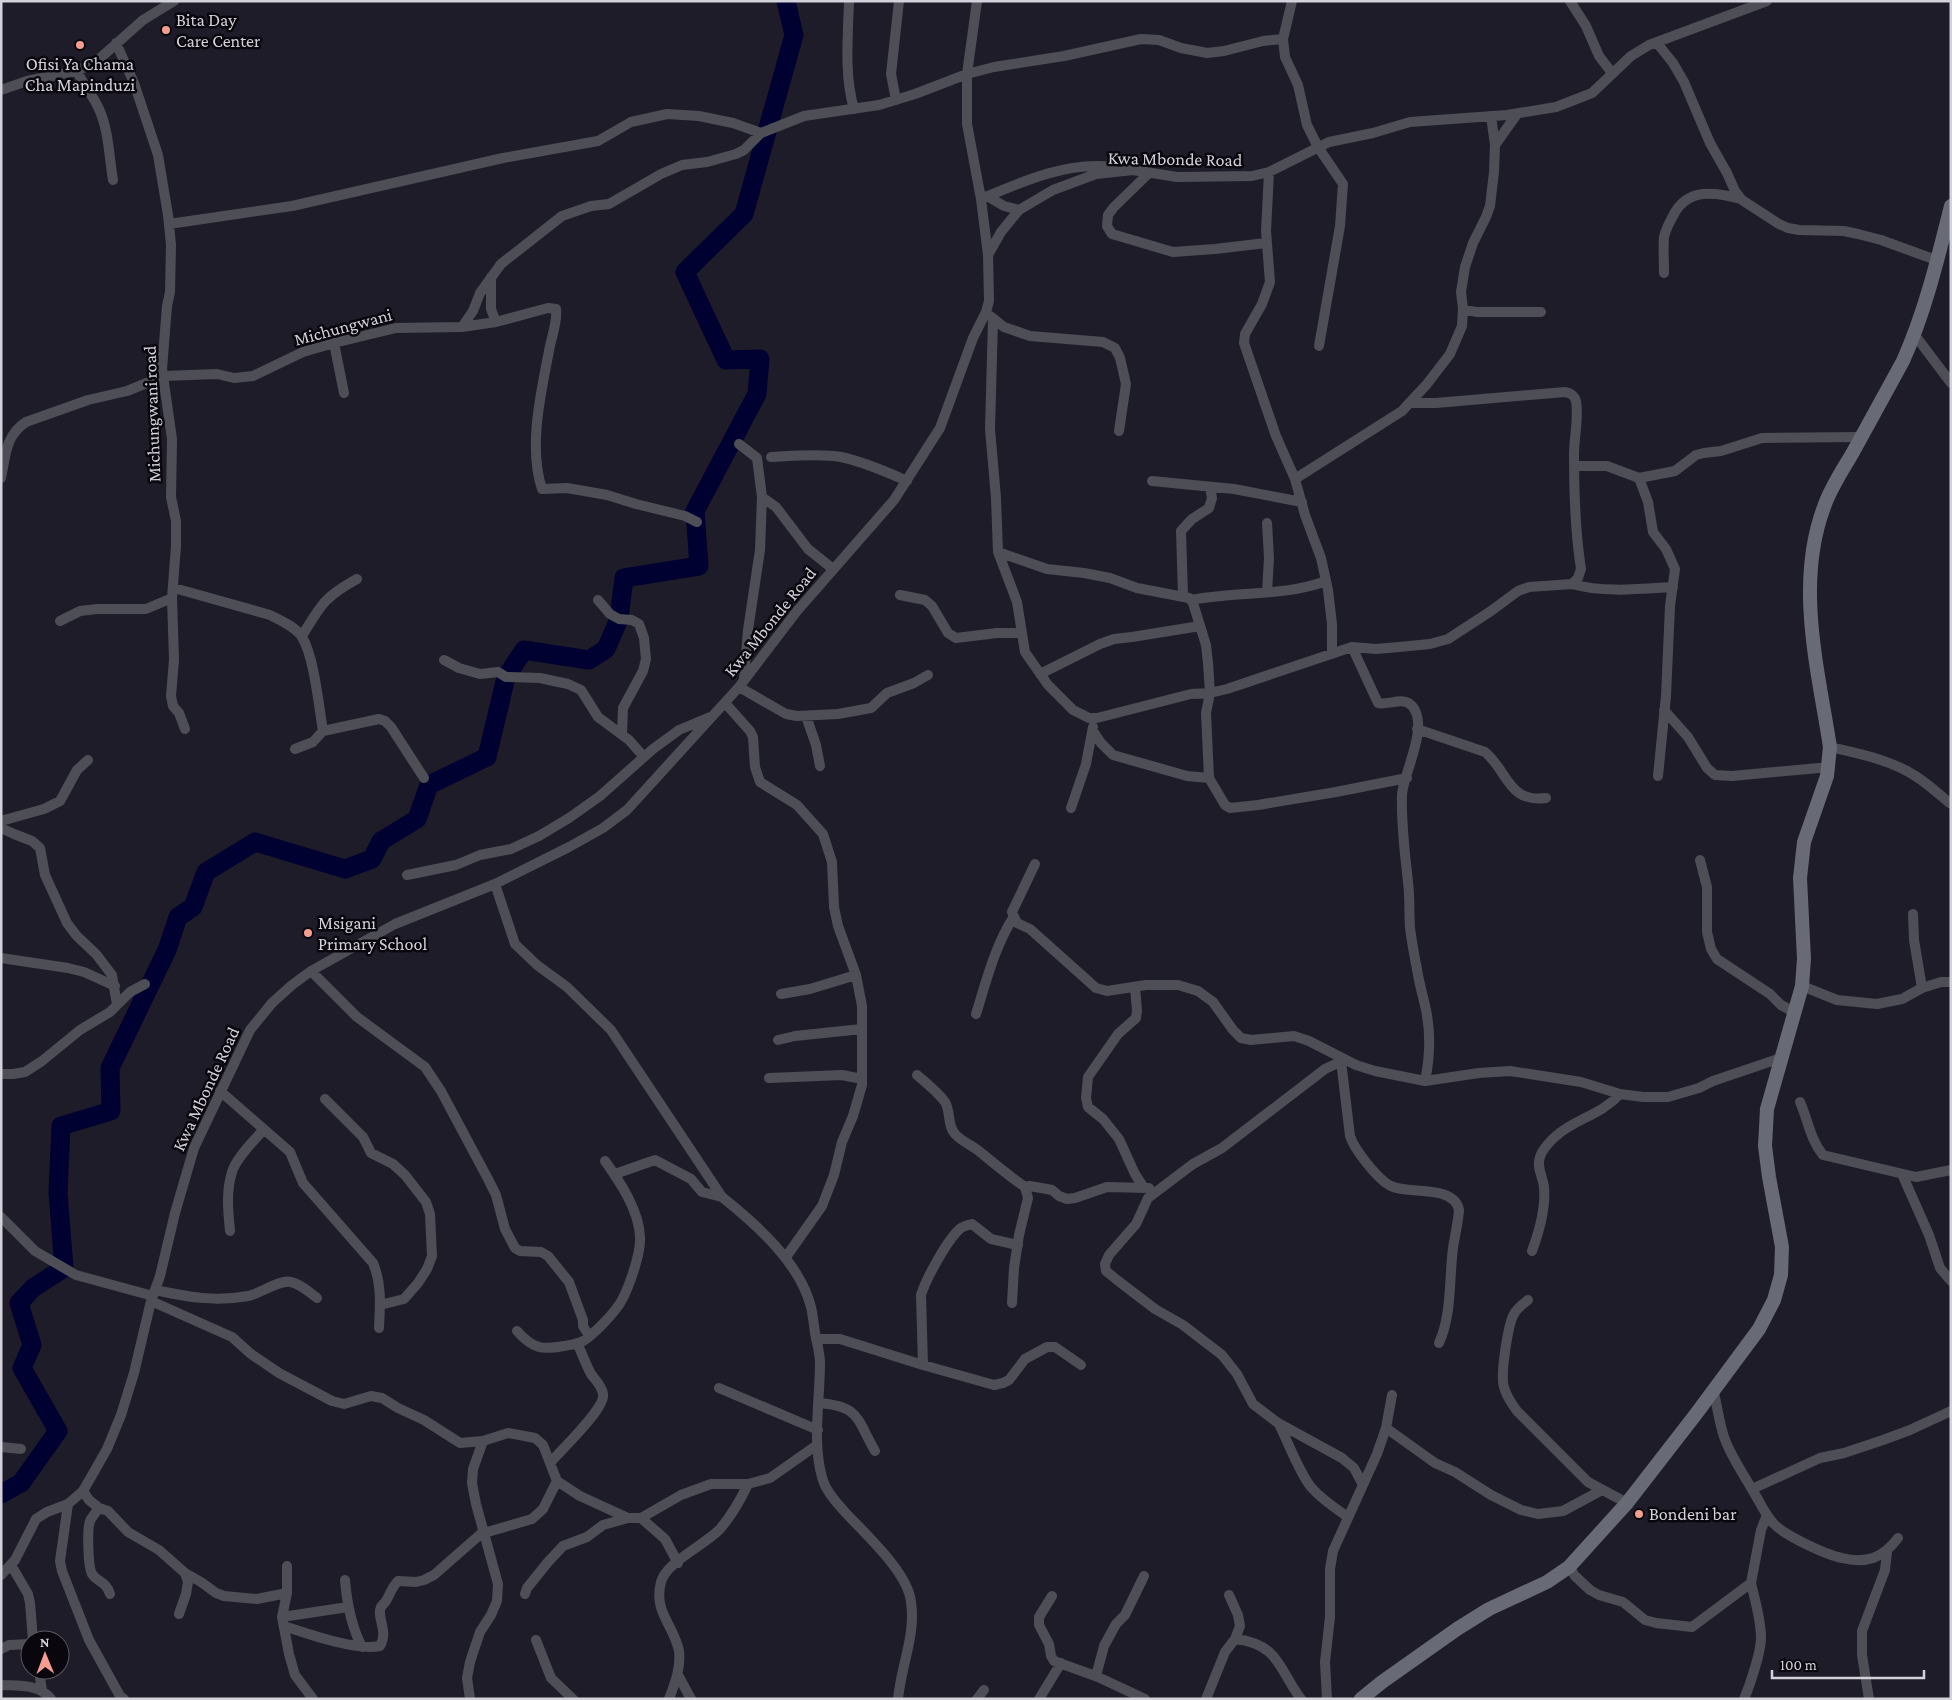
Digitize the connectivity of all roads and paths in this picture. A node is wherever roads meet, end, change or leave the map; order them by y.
1 (174, 1) edge
2 (850, 1) edge
3 (899, 1) edge
4 (977, 1) edge
5 (1292, 1) edge
6 (1570, 1) edge
7 (1767, 1) edge
8 (1283, 39) junction
9 (116, 43) junction
10 (1657, 43) junction
11 (78, 72) junction
12 (1612, 73) junction
13 (967, 74) junction
14 (1, 90) edge
15 (896, 100) junction
16 (854, 109) junction
17 (1517, 114) junction
18 (1491, 116) junction
19 (761, 133) junction
20 (1495, 145) junction
21 (1318, 147) junction
22 (1133, 170) junction
23 (1269, 172) junction
24 (1149, 173) junction
25 (113, 180) dead end
26 (984, 198) junction
27 (1742, 200) junction
28 (1951, 206) edge
29 (1019, 210) junction
30 (169, 224) junction
31 (1266, 244) junction
32 (1946, 244) edge
33 (988, 255) junction
34 (1936, 260) junction
35 (1664, 272) dead end
36 (491, 277) junction
37 (1463, 309) junction
38 (1540, 312) dead end
39 (989, 316) junction
40 (496, 322) junction
41 (462, 327) junction
42 (1914, 334) junction
43 (334, 343) junction
44 (1319, 346) dead end
45 (164, 376) junction
46 (1951, 383) edge
47 (344, 393) dead end
48 (1409, 403) junction
49 (1120, 431) dead end
50 (1861, 437) junction
51 (739, 444) dead end
52 (771, 458) dead end
53 (1574, 466) junction
54 (1, 478) edge
55 (1639, 478) junction
56 (1295, 479) junction
57 (906, 481) junction
58 (1152, 481) dead end
59 (1210, 487) junction
60 (762, 498) junction
61 (1302, 502) junction
62 (697, 522) dead end
63 (1267, 524) dead end
64 (998, 552) junction
65 (833, 569) junction
66 (357, 579) dead end
67 (1326, 581) junction
68 (1572, 584) junction
69 (1673, 587) junction
70 (1267, 592) junction
71 (173, 593) junction
72 (900, 595) dead end
73 (1187, 598) junction
74 (598, 600) dead end
75 (60, 621) dead end
76 (1200, 626) junction
77 (1020, 632) junction
78 (302, 636) junction
79 (1352, 647) junction
80 (1332, 654) junction
81 (444, 660) dead end
82 (1040, 674) junction
83 (928, 675) dead end
84 (741, 684) junction
85 (1210, 693) junction
86 (725, 703) junction
87 (1664, 710) junction
88 (712, 716) junction
89 (806, 716) junction
90 (1093, 719) junction
91 (185, 729) dead end
92 (1417, 729) junction
93 (323, 731) junction
94 (1093, 731) junction
95 (622, 734) junction
96 (1830, 747) junction
97 (295, 749) dead end
98 (644, 757) junction
99 (88, 760) dead end
100 (820, 766) dead end
101 (1830, 768) junction
102 (1658, 776) dead end
103 (424, 778) dead end
104 (1209, 778) junction
105 (1407, 778) junction
106 (1546, 798) dead end
107 (1951, 804) edge
108 (1071, 808) dead end
109 (1, 821) edge
110 (1, 828) edge
111 (1700, 860) dead end
112 (1035, 864) dead end
113 (407, 875) dead end
114 (494, 884) junction
115 (1913, 914) dead end
116 (1013, 918) junction
117 (1, 958) edge
118 (311, 971) junction
119 (856, 975) junction
120 (1951, 982) edge
121 (145, 984) dead end
122 (115, 986) junction
123 (1802, 986) junction
124 (1135, 987) junction
125 (1922, 988) junction
126 (781, 994) dead end
127 (117, 1005) junction
128 (1794, 1012) junction
129 (976, 1014) dead end
130 (862, 1029) junction
131 (778, 1040) dead end
132 (1781, 1058) junction
133 (1342, 1060) junction
134 (1, 1074) edge
135 (917, 1075) dead end
136 (769, 1078) dead end
137 (862, 1078) junction
138 (1425, 1081) junction
139 (220, 1091) junction
140 (1620, 1094) junction
141 (326, 1099) dead end
142 (1800, 1102) dead end
143 (263, 1130) junction
144 (605, 1161) dead end
145 (1951, 1170) edge
146 (615, 1174) junction
147 (1902, 1174) junction
148 (1025, 1187) junction
149 (1144, 1188) junction
150 (1160, 1188) junction
151 (722, 1197) junction
152 (1, 1217) edge
153 (230, 1231) dead end
154 (1018, 1245) junction
155 (1532, 1251) dead end
156 (786, 1257) junction
157 (1951, 1281) edge
158 (153, 1296) junction
159 (317, 1298) dead end
160 (1528, 1300) dead end
161 (1012, 1303) dead end
162 (380, 1305) junction
163 (379, 1328) dead end
164 (517, 1332) dead end
165 (588, 1336) junction
166 (816, 1339) junction
167 (577, 1343) junction
168 (1439, 1343) dead end
169 (923, 1365) junction
170 (1081, 1365) dead end
171 (719, 1388) dead end
172 (1713, 1389) junction
173 (1392, 1395) dead end
174 (818, 1403) junction
175 (1951, 1411) edge
176 (1278, 1423) junction
177 (1386, 1428) junction
178 (818, 1430) junction
179 (483, 1441) junction
180 (817, 1445) junction
181 (1, 1447) edge
182 (21, 1449) dead end
183 (875, 1451) dead end
184 (550, 1462) junction
185 (557, 1481) junction
186 (748, 1484) junction
187 (1362, 1485) junction
188 (1752, 1489) junction
189 (1602, 1490) junction
190 (83, 1491) junction
191 (1627, 1502) junction
192 (68, 1504) junction
193 (99, 1508) junction
194 (1767, 1516) junction
195 (1348, 1517) junction
196 (628, 1518) junction
197 (641, 1518) junction
198 (483, 1533) junction
199 (1898, 1538) dead end
200 (1887, 1552) junction
201 (678, 1562) junction
202 (11, 1565) junction
203 (287, 1566) dead end
204 (1569, 1567) junction
205 (185, 1574) junction
206 (1, 1575) edge
207 (1144, 1576) dead end
208 (345, 1580) dead end
209 (1751, 1583) junction
210 (287, 1593) junction
211 (110, 1594) dead end
212 (525, 1594) dead end
213 (1229, 1595) dead end
214 (1052, 1596) dead end
215 (348, 1607) junction
216 (179, 1614) dead end
217 (283, 1622) junction
218 (32, 1630) edge
219 (1236, 1639) junction
220 (536, 1640) dead end
221 (20, 1644) edge
222 (362, 1647) junction
223 (1, 1649) edge
224 (1061, 1663) junction
225 (678, 1675) junction
226 (1096, 1676) junction
227 (42, 1680) edge
228 (1, 1685) edge
229 (984, 1690) dead end
230 (46, 1696) edge
231 (124, 1699) edge
232 (313, 1699) edge
233 (470, 1699) edge
234 (573, 1699) edge
235 (669, 1699) edge
236 (691, 1699) edge
237 (898, 1699) edge
238 (976, 1699) edge
239 (1039, 1699) edge
240 (1145, 1699) edge
241 (1206, 1699) edge
242 (1301, 1699) edge
243 (1327, 1699) edge
244 (1361, 1699) edge
245 (1744, 1699) edge
246 (1869, 1699) edge

1 - 9 street
2 - 16 street
3 - 15 street
4 - 13 street
5 - 8 street
6 - 12 street
7 - 10 street, Kwa Mbonde Road
8 - 13 street
8 - 21 street
9 - 11 street
9 - 30 street, Michungwani road
10 - 12 street, Kwa Mbonde Road
10 - 27 street
11 - 14 street
11 - 25 street
12 - 17 street, Kwa Mbonde Road
13 - 15 street
13 - 26 street
15 - 16 street
16 - 19 street
17 - 18 street, Kwa Mbonde Road
17 - 20 street
18 - 20 street
18 - 21 street, Kwa Mbonde Road
19 - 30 street
19 - 36 street
20 - 37 street
21 - 23 street, Kwa Mbonde Road
21 - 44 street
22 - 24 street, Kwa Mbonde Road
22 - 26 street
22 - 29 street, Kwa Mbonde Road
23 - 24 street, Kwa Mbonde Road
23 - 31 street
24 - 31 street
26 - 29 street
26 - 33 street
27 - 34 street
27 - 35 street
28 - 32 street
29 - 33 street, Kwa Mbonde Road
30 - 45 street, Michungwani road
31 - 56 street
32 - 34 street
33 - 39 street, Kwa Mbonde Road
34 - 42 street
36 - 40 street
36 - 41 street
37 - 38 street
37 - 48 street
39 - 49 street
39 - 57 street, Kwa Mbonde Road
39 - 64 street
40 - 41 street, Michungwani
40 - 62 street, Michungwani
41 - 43 street, Michungwani
42 - 46 street
42 - 50 street
43 - 45 street, Michungwani
43 - 47 street
45 - 54 street, Michungwani
45 - 71 street, Michungwani road
48 - 53 street
48 - 56 street
50 - 55 street
50 - 96 street
51 - 60 street
52 - 57 street
53 - 55 street
53 - 68 street
55 - 69 street
56 - 61 street
57 - 65 street, Kwa Mbonde Road
58 - 59 street
59 - 61 street
59 - 73 street
60 - 65 street
60 - 84 street
61 - 67 street
63 - 70 street
64 - 73 street
64 - 77 street
65 - 84 street, Kwa Mbonde Road
66 - 78 street
67 - 70 street
67 - 80 street
68 - 69 street
68 - 79 street
69 - 87 street
70 - 73 street
71 - 75 street
71 - 78 street
71 - 91 street, Michungwani road
72 - 77 street
73 - 76 street
74 - 95 street
76 - 82 street
76 - 85 street
77 - 82 street
78 - 93 street
79 - 80 street
79 - 92 street
80 - 85 street
81 - 95 street
82 - 90 street
83 - 89 street
84 - 86 street, Kwa Mbonde Road
84 - 89 street
85 - 90 street
85 - 104 street
86 - 88 street, Kwa Mbonde Road
86 - 119 street
87 - 101 street
87 - 102 street
88 - 98 street
88 - 114 street, Kwa Mbonde Road
89 - 100 street
90 - 94 street
92 - 105 street
92 - 106 street
93 - 97 street
93 - 103 street
94 - 104 street
94 - 108 street
95 - 98 street
96 - 101 street
96 - 107 street
98 - 113 street
99 - 109 street
101 - 123 street
104 - 105 street
105 - 138 street
110 - 122 street
111 - 128 street
112 - 116 street
114 - 118 street, Kwa Mbonde Road
114 - 151 street
115 - 125 street
116 - 124 street
116 - 129 street
117 - 122 street
118 - 139 street, Kwa Mbonde Road
118 - 165 street
119 - 126 street
119 - 130 street
120 - 125 street
121 - 127 street
122 - 127 street
123 - 125 street
123 - 128 street
124 - 133 street
124 - 149 street
127 - 134 street
128 - 132 street
130 - 131 street
130 - 137 street
132 - 140 street
132 - 172 street
133 - 138 street
133 - 150 street
133 - 168 street
135 - 148 street
136 - 137 street
137 - 156 street
138 - 140 street
139 - 143 street
139 - 158 street, Kwa Mbonde Road
140 - 155 street
141 - 162 street
142 - 147 street
143 - 153 street
143 - 162 street
144 - 146 street
145 - 147 street
146 - 151 street
146 - 165 street
147 - 157 street
148 - 149 street
148 - 154 street
149 - 150 street
150 - 176 street
151 - 156 street
152 - 158 street
154 - 161 street
154 - 169 street
156 - 166 street
158 - 159 street
158 - 179 street
158 - 190 street, Kwa Mbonde Road
160 - 189 street
162 - 163 street
164 - 167 street
165 - 167 street
166 - 169 street
166 - 174 street
167 - 184 street
169 - 170 street
171 - 178 street
172 - 188 street
172 - 191 street
173 - 177 street
174 - 178 street
174 - 183 street
175 - 188 street
176 - 187 street
176 - 195 street
177 - 187 street
177 - 189 street
178 - 180 street
179 - 184 street
179 - 198 street
180 - 186 street
180 - 237 street
181 - 182 street
184 - 185 street
185 - 196 street
185 - 198 street
186 - 197 street
186 - 201 street
187 - 195 street
188 - 194 street
189 - 191 street
190 - 192 street, Kwa Mbonde Road
190 - 193 street
191 - 204 street
192 - 202 street, Kwa Mbonde Road
192 - 231 street
193 - 205 street
193 - 211 street
194 - 200 street
194 - 209 street
195 - 243 street
196 - 197 street
196 - 212 street
197 - 201 street
198 - 222 street
198 - 233 street
199 - 200 street
200 - 246 street
201 - 225 street
202 - 206 street, Kwa Mbonde Road
202 - 218 street
203 - 210 street
204 - 209 street
204 - 244 street
205 - 210 street
205 - 216 street
207 - 226 street
208 - 215 street
209 - 245 street
210 - 217 street
213 - 219 street
214 - 224 street
215 - 217 street
215 - 222 street
217 - 222 street
217 - 232 street
219 - 241 street
219 - 242 street
220 - 234 street
221 - 223 street
224 - 226 street
224 - 239 street
225 - 235 street
225 - 236 street
226 - 240 street
227 - 230 street
228 - 230 street
229 - 238 street

